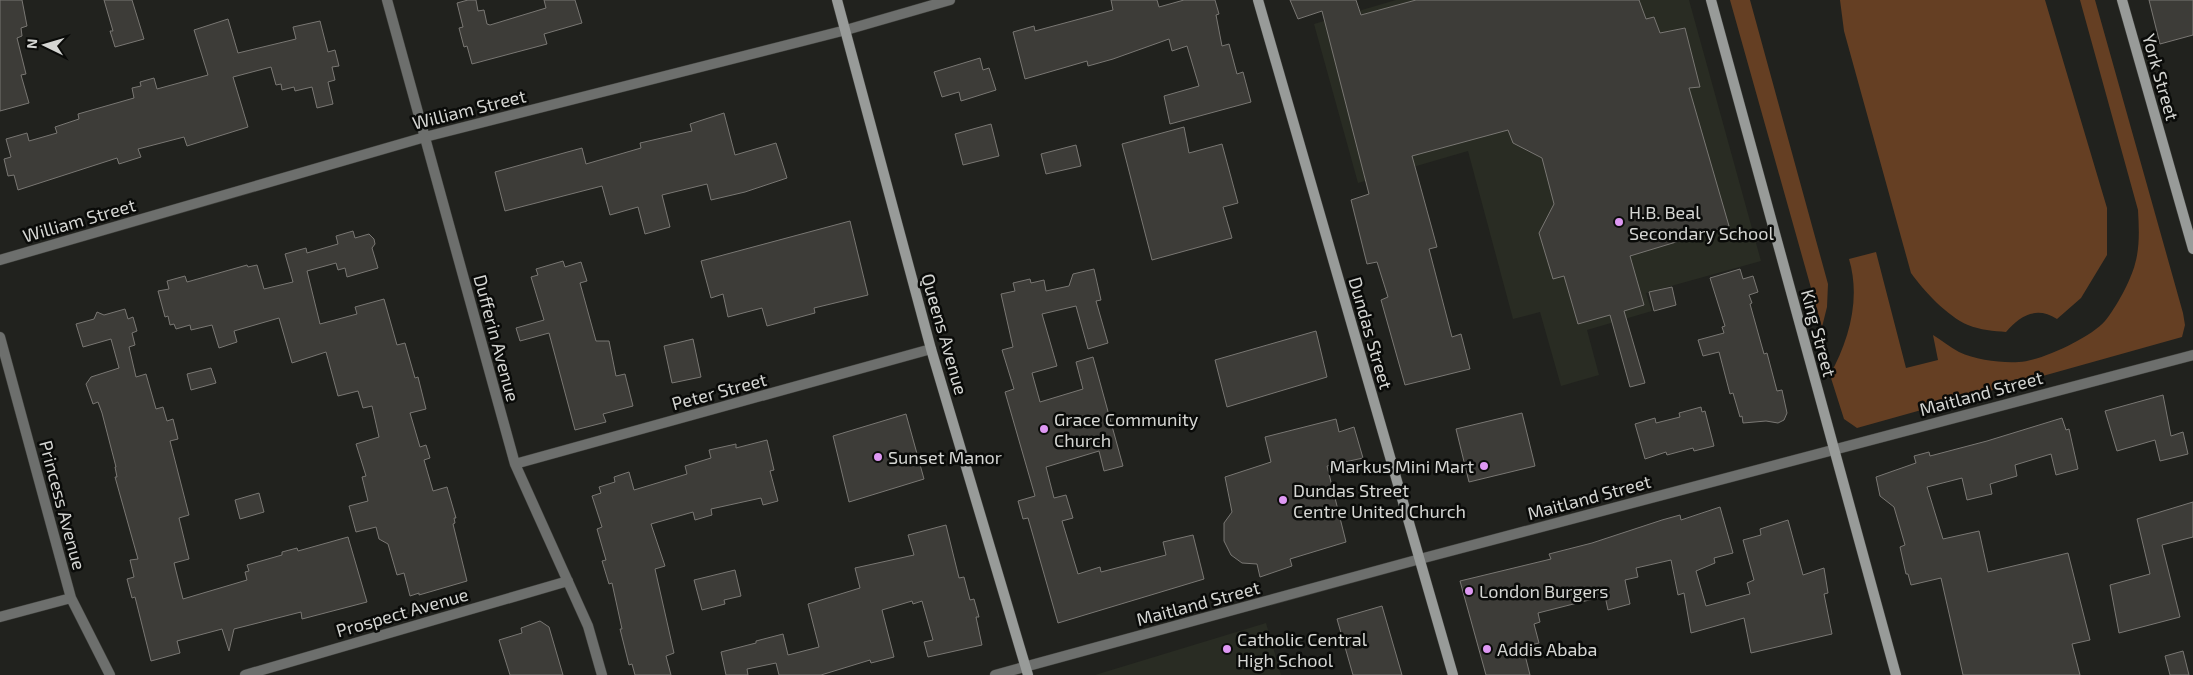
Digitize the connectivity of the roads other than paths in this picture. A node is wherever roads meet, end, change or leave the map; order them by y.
1 (387, 0) edge
2 (838, 0) edge
3 (950, 0) edge
4 (1258, 0) edge
5 (1711, 0) edge
6 (2122, 0) edge
7 (846, 30) junction
8 (425, 137) junction
9 (2193, 249) edge
10 (0, 260) edge
11 (0, 337) edge
12 (931, 349) junction
13 (2193, 355) edge
14 (1833, 449) junction
15 (515, 464) junction
16 (1420, 559) junction
17 (568, 580) junction
18 (71, 598) junction
19 (0, 617) edge
20 (1027, 671) edge
21 (110, 675) edge
22 (245, 675) edge
23 (602, 675) edge
24 (995, 675) edge
25 (1453, 675) edge
26 (1896, 675) edge

1 - 8 street, Dufferin Avenue
2 - 7 main road, Queens Avenue
3 - 7 street, William Street
4 - 16 main road, Dundas Street
5 - 14 main road, King Street
6 - 9 main road, York Street
7 - 8 street, William Street
7 - 12 main road, Queens Avenue
8 - 10 street, William Street
8 - 15 street, Dufferin Avenue
11 - 18 street, Princess Avenue
12 - 15 street, Peter Street
12 - 20 main road, Queens Avenue
13 - 14 street, Maitland Street
14 - 16 street, Maitland Street
14 - 26 main road, King Street
15 - 17 street, Dufferin Avenue
16 - 20 street, Maitland Street
16 - 25 main road, Dundas Street
17 - 22 street, Prospect Avenue
17 - 23 street, Dufferin Avenue
18 - 19 street
18 - 21 street, Princess Avenue
20 - 24 street, Maitland Street

